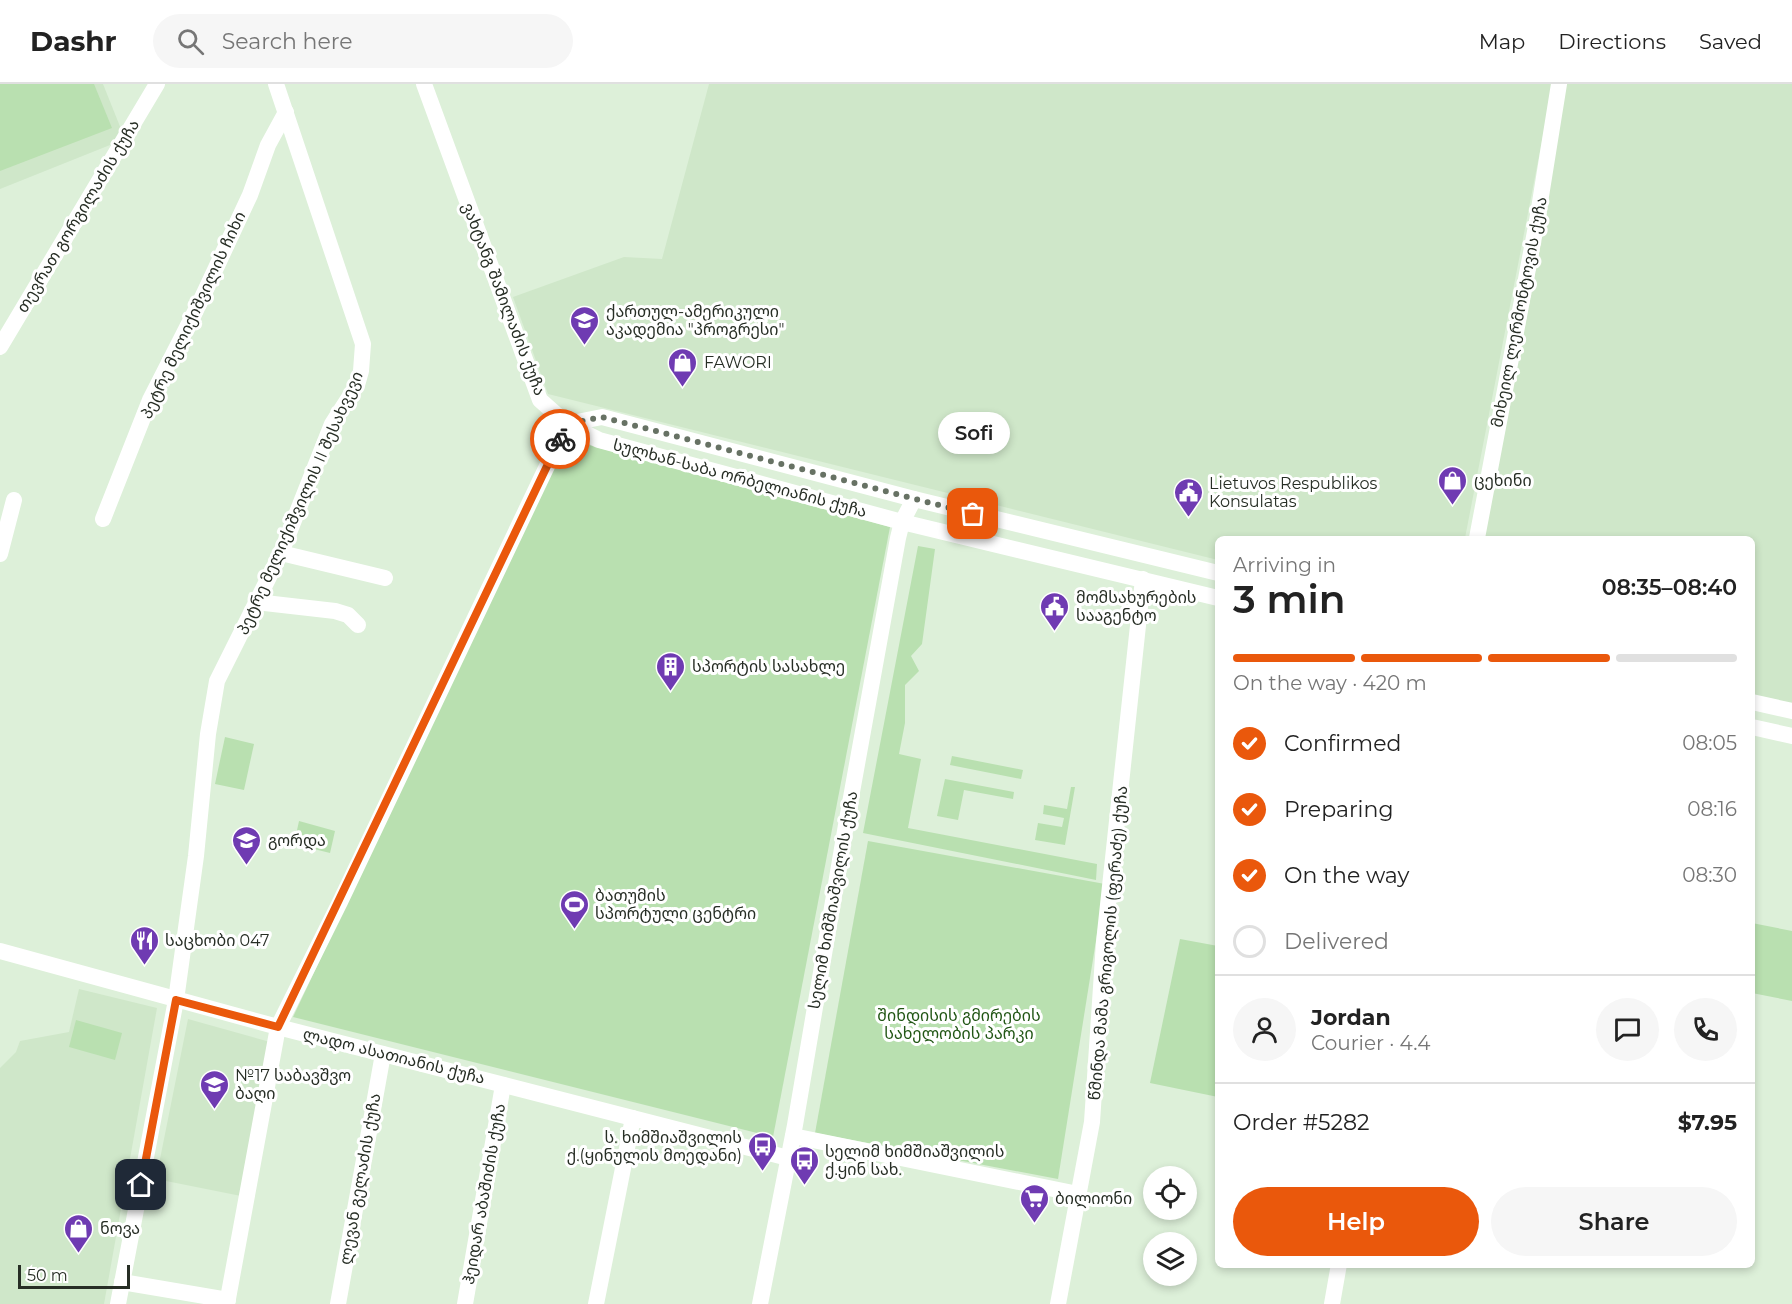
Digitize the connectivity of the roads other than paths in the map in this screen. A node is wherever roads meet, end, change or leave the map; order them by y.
1 (157, 84) edge
2 (276, 84) edge
3 (424, 84) edge
4 (1558, 84) edge
5 (286, 112) junction
6 (0, 347) edge
7 (567, 424) junction
8 (914, 499) junction
9 (14, 500) dead end
10 (103, 519) dead end
11 (902, 522) junction
12 (1477, 536) edge
13 (281, 553) junction
14 (0, 554) edge
15 (1215, 572) edge
16 (385, 578) dead end
17 (1143, 579) junction
18 (1215, 597) edge
19 (256, 602) junction
20 (358, 625) dead end
21 (1755, 703) edge
22 (1792, 711) edge
23 (1755, 728) edge
24 (1792, 736) edge
25 (0, 951) edge
26 (176, 1000) junction
27 (278, 1027) junction
28 (383, 1054) junction
29 (503, 1085) junction
30 (633, 1118) junction
31 (793, 1136) junction
32 (788, 1158) junction
33 (1078, 1194) junction
34 (1338, 1268) edge
35 (122, 1282) junction
36 (227, 1302) edge
37 (118, 1304) edge
38 (338, 1304) edge
39 (465, 1304) edge
40 (596, 1304) edge
41 (760, 1304) edge
42 (1058, 1304) edge
43 (1332, 1304) edge

1 - 6 street, თევრათ გორგილაძის ქუჩა
2 - 5 street, პეტრე მელიქიშვილის II შესახვევი
3 - 7 street, ვახტანგ შამილაძის ქუჩა
4 - 12 street, მიხეილ ლერმონტოვის ქუჩა
5 - 10 street, პეტრე მელიქიშვილის ჩიხი
5 - 13 street, პეტრე მელიქიშვილის II შესახვევი
7 - 8 street, სულხან-საბა ორბელიანის ქუჩა
7 - 11 street, სულხან-საბა ორბელიანის ქუჩა
7 - 27 street
8 - 11 street, სელიმ ხიმშიაშვილის ქუჩა
8 - 15 street, სულხან-საბა ორბელიანის ქუჩა
9 - 14 street
11 - 17 street, სულხან-საბა ორბელიანის ქუჩა
11 - 31 street, სელიმ ხიმშიაშვილის ქუჩა
13 - 16 street
13 - 19 street, პეტრე მელიქიშვილის II შესახვევი
17 - 18 street, სულხან-საბა ორბელიანის ქუჩა
17 - 33 street, წმინდა მამა გრიგოლის (ფერაძე) ქუჩა
19 - 20 street
19 - 26 street, პეტრე მელიქიშვილის II შესახვევი
21 - 22 street
23 - 24 street
25 - 26 street, ლადო ასათიანის ქუჩა
26 - 27 street, ლადო ასათიანის ქუჩა
26 - 35 street, პეტრე მელიქიშვილის II შესახვევი
27 - 28 street, ლადო ასათიანის ქუჩა
27 - 36 street
28 - 29 street, ლადო ასათიანის ქუჩა
28 - 38 street, ლევან გელაძის ქუჩა
29 - 30 street, ლადო ასათიანის ქუჩა
29 - 39 street, ჰეიდარ აბაშიძის ქუჩა
30 - 32 street, ლადო ასათიანის ქუჩა
30 - 40 street
31 - 32 street, სელიმ ხიმშიაშვილის ქუჩა
31 - 33 street
32 - 41 street, სელიმ ხიმშიაშვილის ქუჩა
33 - 42 street, წმინდა მამა გრიგოლის (ფერაძე) ქუჩა
34 - 43 street
35 - 36 street
35 - 37 street, პეტრე მელიქიშვილის II შესახვევი

